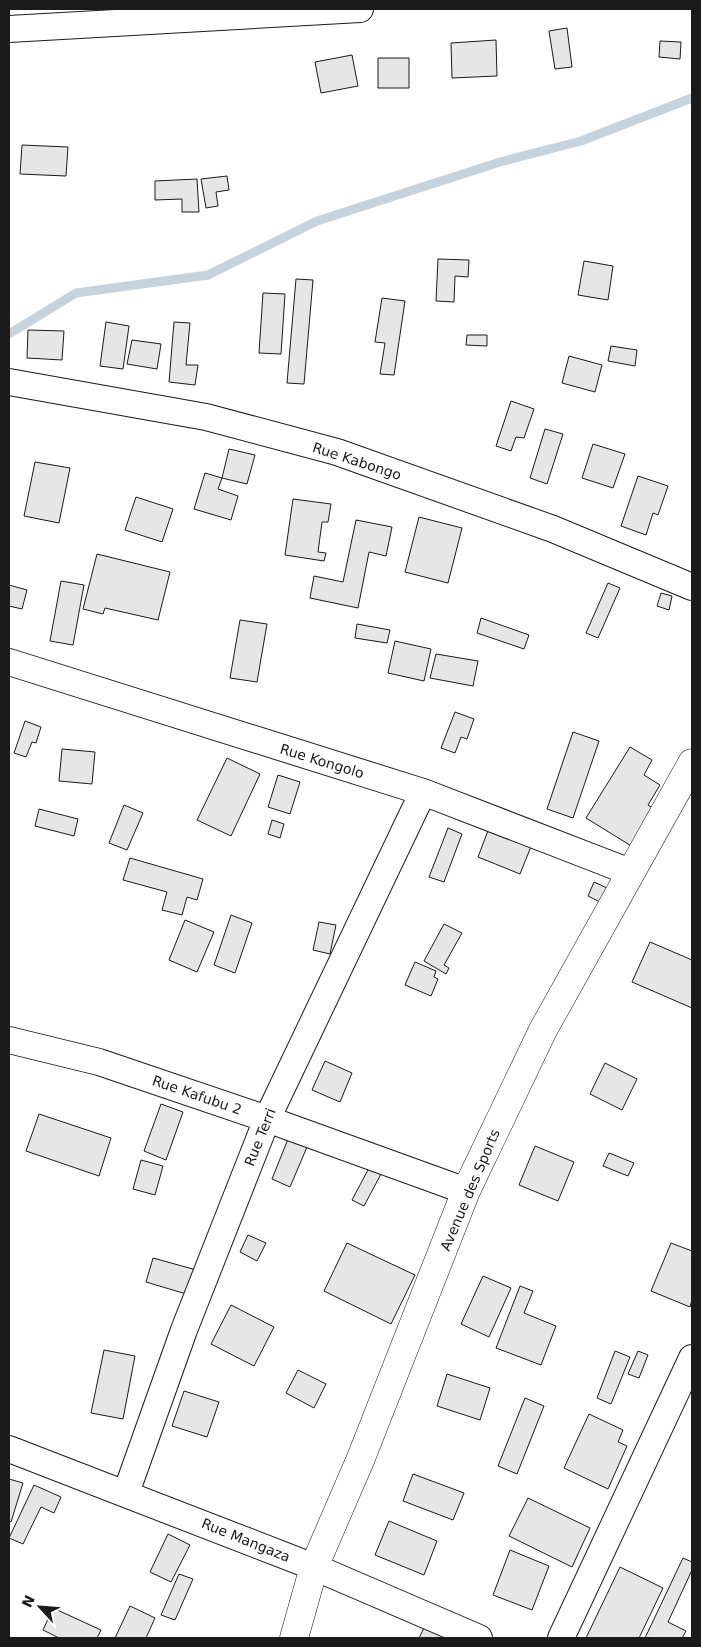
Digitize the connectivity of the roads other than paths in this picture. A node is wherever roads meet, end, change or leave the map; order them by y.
1 (360, 9) edge
2 (111, 16) edge
3 (9, 29) edge
4 (9, 382) edge
5 (692, 586) edge
6 (9, 662) edge
7 (692, 763) edge
8 (423, 792) junction
9 (630, 872) junction
10 (9, 1040) edge
11 (266, 1118) junction
12 (466, 1191) junction
13 (692, 1358) edge
14 (9, 1449) edge
15 (126, 1493) junction
16 (314, 1567) junction
17 (294, 1638) edge
18 (479, 1638) edge
19 (561, 1638) edge

1 - 2 street
2 - 3 street
4 - 5 street, Rue Kabongo
6 - 8 street, Rue Kongolo
7 - 9 street, Avenue des Sports
8 - 9 street, Rue Kongolo
8 - 11 street, Rue Terri
9 - 12 street, Avenue des Sports
10 - 11 street, Rue Kafubu 2
11 - 12 street, Rue Kafubu 2
11 - 15 street, Rue Terri
12 - 16 street, Avenue des Sports
13 - 19 street
14 - 15 street, Rue Mangaza
15 - 16 street, Rue Mangaza
16 - 17 street, Avenue des Sports
16 - 18 street, Rue Mangaza

